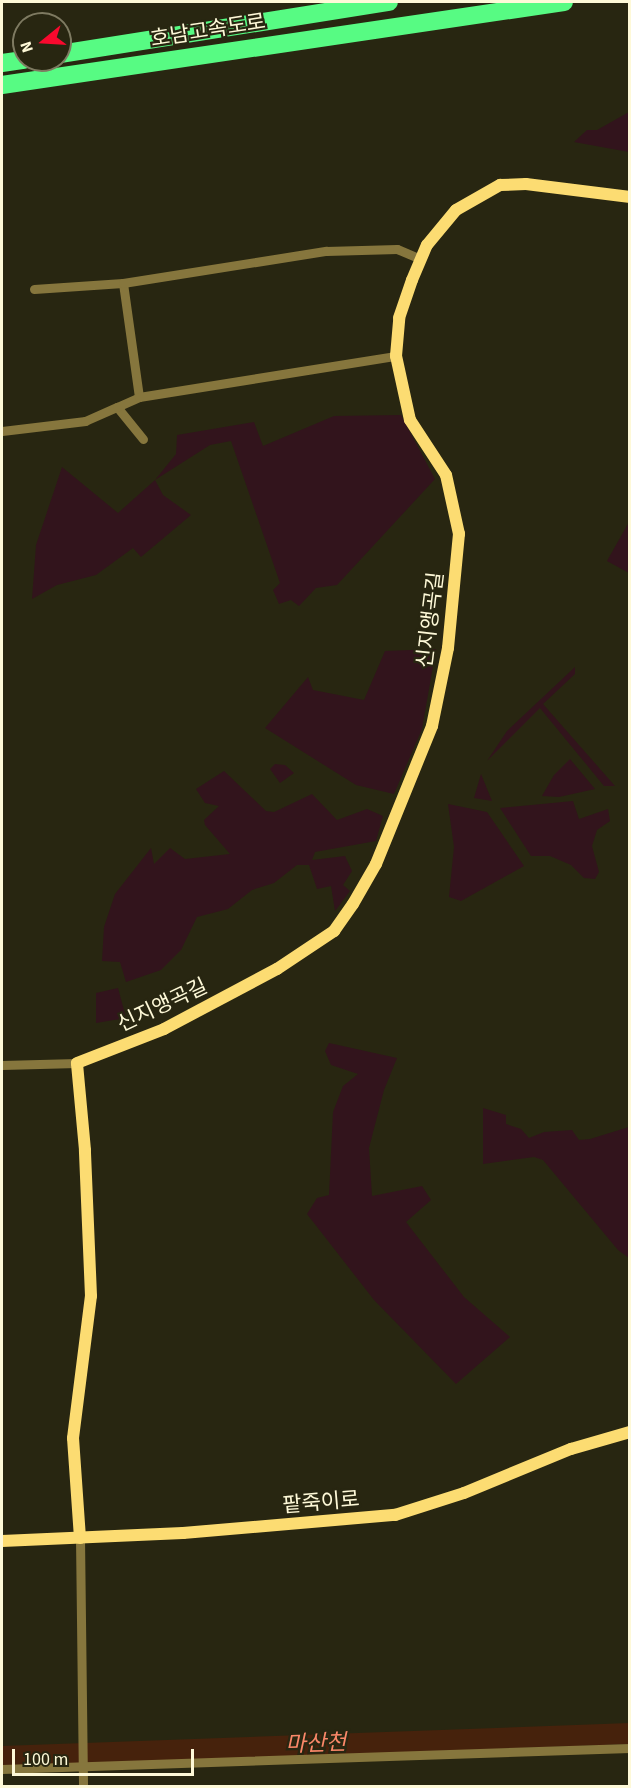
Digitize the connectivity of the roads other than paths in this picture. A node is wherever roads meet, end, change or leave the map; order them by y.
1 (389, 2) edge
2 (564, 2) edge
3 (72, 52) edge
4 (2, 85) edge
5 (630, 197) edge
6 (421, 259) junction
7 (123, 283) junction
8 (34, 289) dead end
9 (396, 356) junction
10 (139, 397) junction
11 (117, 407) junction
12 (2, 431) edge
13 (143, 439) dead end
14 (77, 1063) junction
15 (2, 1065) edge
16 (630, 1432) edge
17 (80, 1538) junction
18 (2, 1541) edge
19 (630, 1748) edge
20 (82, 1762) junction
21 (2, 1769) edge
22 (83, 1786) edge

1 - 3 highway, 호남고속도로
2 - 4 highway, 호남고속도로
5 - 6 street, 신지앵곡길
6 - 7 street
6 - 9 street, 신지앵곡길
7 - 8 street
7 - 10 street
9 - 10 street
9 - 14 street, 신지앵곡길
10 - 11 street
11 - 12 street
11 - 13 street
14 - 15 street, 신지앵곡길
14 - 17 street
16 - 17 street, 팥죽이로
17 - 18 street, 팥죽이로
17 - 20 street
19 - 20 street
20 - 21 street
20 - 22 street

